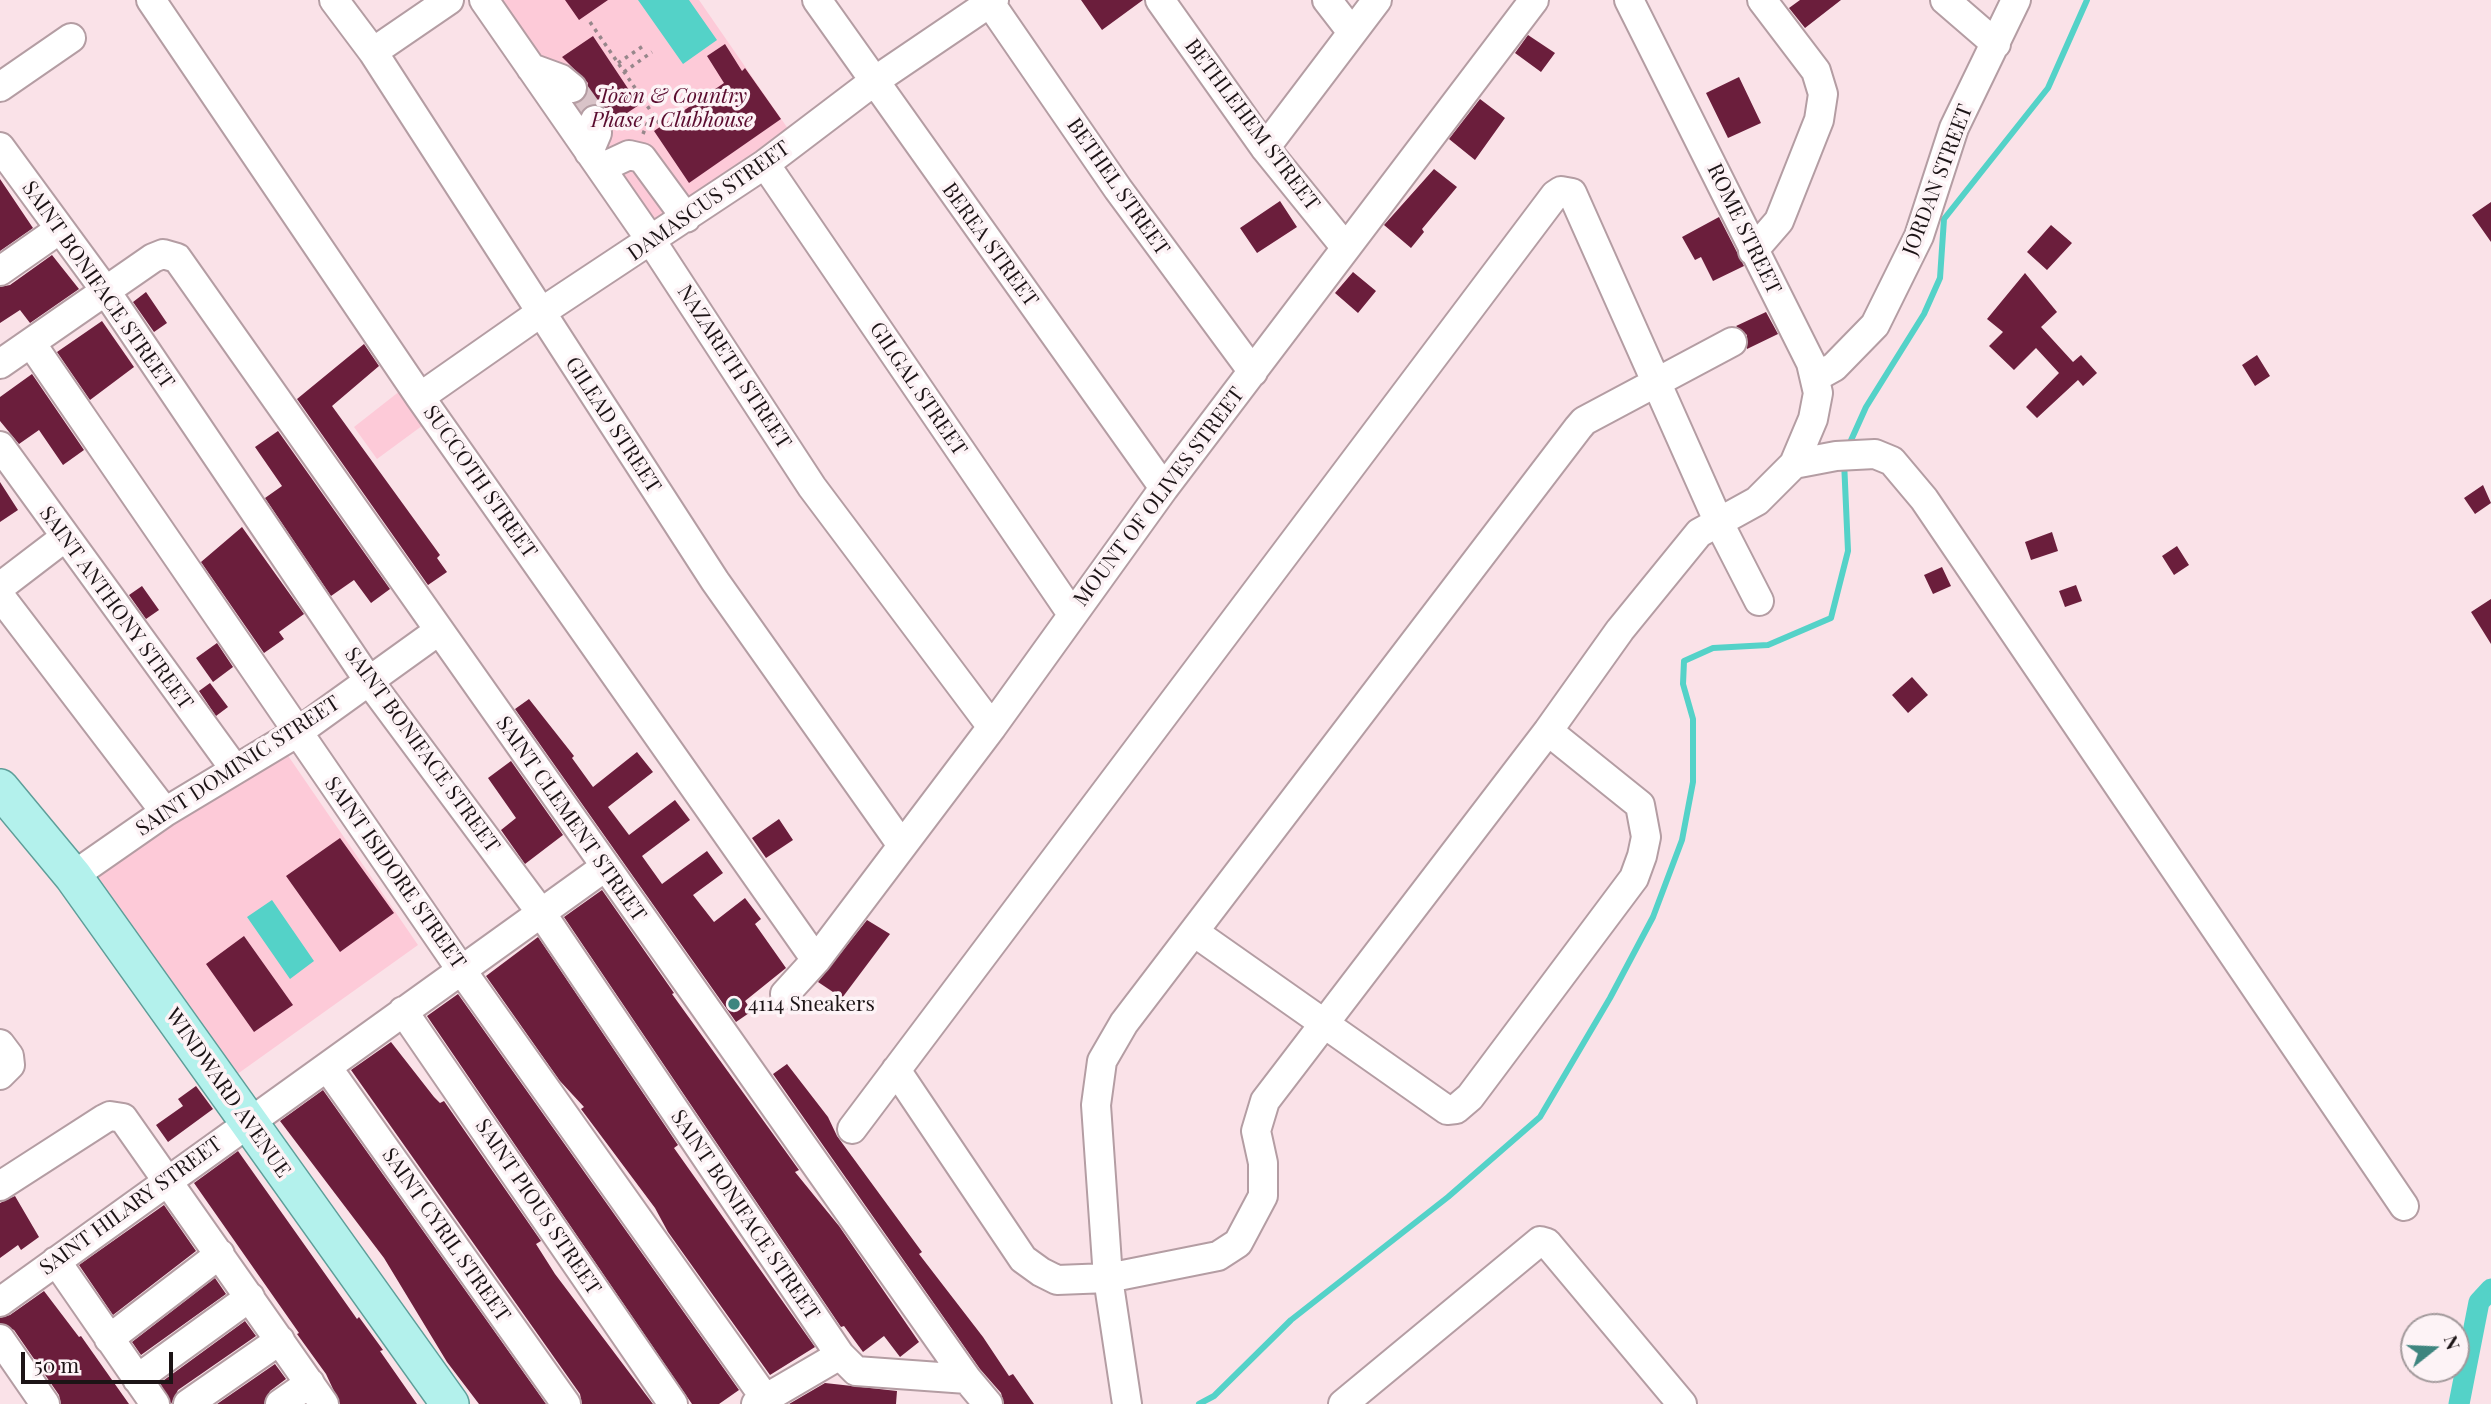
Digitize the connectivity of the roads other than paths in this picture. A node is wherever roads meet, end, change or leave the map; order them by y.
1 (152, 0) edge
2 (334, 0) edge
3 (449, 0) edge
4 (484, 0) edge
5 (817, 0) edge
6 (1160, 0) edge
7 (1327, 0) edge
8 (1377, 0) edge
9 (1534, 0) edge
10 (1629, 0) edge
11 (1762, 0) edge
12 (1945, 0) edge
13 (2017, 0) edge
14 (990, 1) edge
15 (1351, 31) junction
16 (71, 38) dead end
17 (1996, 44) junction
18 (373, 52) junction
19 (531, 68) junction
20 (873, 82) junction
21 (0, 88) edge
22 (572, 88) tunnel mouth
23 (594, 120) tunnel mouth
24 (0, 147) edge
25 (1265, 148) junction
26 (595, 160) junction
27 (765, 164) junction
28 (9, 180) edge
29 (686, 218) junction
30 (60, 229) junction
31 (652, 242) junction
32 (1346, 248) junction
33 (1753, 251) junction
34 (0, 271) edge
35 (105, 290) junction
36 (540, 313) junction
37 (1732, 342) dead end
38 (31, 343) junction
39 (0, 364) edge
40 (1253, 372) junction
41 (1816, 377) junction
42 (1656, 381) junction
43 (420, 397) junction
44 (4, 461) edge
45 (1794, 464) junction
46 (1164, 488) junction
47 (1719, 523) junction
48 (64, 538) junction
49 (0, 587) edge
50 (0, 597) edge
51 (1759, 601) dead end
52 (1072, 614) junction
53 (437, 632) junction
54 (369, 681) junction
55 (992, 727) junction
56 (1548, 731) junction
57 (298, 732) junction
58 (234, 768) junction
59 (0, 788) edge
60 (165, 812) junction
61 (901, 844) junction
62 (605, 867) junction
63 (74, 876) junction
64 (542, 915) junction
65 (1194, 932) junction
66 (816, 960) junction
67 (463, 971) junction
68 (785, 994) dead end
69 (403, 1011) junction
70 (1326, 1024) junction
71 (0, 1044) edge
72 (327, 1067) junction
73 (896, 1070) junction
74 (0, 1076) edge
75 (248, 1122) junction
76 (852, 1129) dead end
77 (168, 1179) junction
78 (0, 1186) edge
79 (2404, 1206) dead end
80 (220, 1254) junction
81 (55, 1261) junction
82 (1108, 1278) junction
83 (250, 1297) junction
84 (0, 1302) edge
85 (0, 1339) edge
86 (109, 1339) junction
87 (280, 1340) junction
88 (840, 1355) junction
89 (137, 1379) junction
90 (967, 1379) junction
91 (317, 1394) edge
92 (761, 1401) edge
93 (1126, 1401) edge
94 (45, 1404) edge
95 (155, 1404) edge
96 (188, 1404) edge
97 (280, 1404) edge
98 (450, 1404) edge
99 (566, 1404) edge
100 (673, 1404) edge
101 (988, 1404) edge
102 (1343, 1404) edge
103 (1682, 1404) edge

1 - 43 street, SUCCOTH STREET
2 - 18 street, GILEAD STREET
3 - 18 street
4 - 19 street, NAZARETH STREET
5 - 20 street, BEREA STREET
6 - 25 street, BETHLEHEM STREET
7 - 15 street
8 - 15 street
9 - 32 street, MOUNT OF OLIVES STREET
10 - 33 street, ROME STREET
11 - 33 street
12 - 17 street
13 - 17 street, JORDAN STREET
14 - 20 street, DAMASCUS STREET
14 - 40 street, BETHEL STREET
15 - 25 street
16 - 21 street
17 - 41 street, JORDAN STREET
18 - 36 street, GILEAD STREET
19 - 22 street
19 - 26 street, NAZARETH STREET
20 - 27 street, DAMASCUS STREET
20 - 46 street, BEREA STREET
23 - 26 street
24 - 28 street, SAINT BONIFACE STREET
25 - 32 street, BETHLEHEM STREET
26 - 29 street
26 - 31 street, NAZARETH STREET
27 - 29 street, DAMASCUS STREET
27 - 52 street, GILGAL STREET
28 - 30 street, SAINT BONIFACE STREET
29 - 31 street, DAMASCUS STREET
30 - 34 street
30 - 35 street, SAINT BONIFACE STREET
31 - 36 street, DAMASCUS STREET
31 - 55 street, NAZARETH STREET
32 - 40 street, MOUNT OF OLIVES STREET
33 - 41 street, ROME STREET
35 - 38 street
35 - 53 street, SAINT CLEMENT STREET
35 - 54 street, SAINT BONIFACE STREET
36 - 43 street, DAMASCUS STREET
36 - 61 street, GILEAD STREET
37 - 42 street
38 - 39 street
38 - 57 street, SAINT ISIDORE STREET
40 - 46 street, MOUNT OF OLIVES STREET
41 - 45 street, ROME STREET
42 - 47 street
42 - 65 street
42 - 73 street
43 - 66 street, SUCCOTH STREET
44 - 48 street, SAINT ANTHONY STREET
45 - 47 street
45 - 79 street
46 - 52 street, MOUNT OF OLIVES STREET
47 - 51 street
47 - 56 street
48 - 49 street
48 - 58 street, SAINT ANTHONY STREET
50 - 60 street
52 - 55 street, MOUNT OF OLIVES STREET
53 - 54 street, SAINT DOMINIC STREET
53 - 62 street, SAINT CLEMENT STREET
54 - 57 street, SAINT DOMINIC STREET
54 - 64 street, SAINT BONIFACE STREET
55 - 61 street, MOUNT OF OLIVES STREET
56 - 70 street
56 - 70 street
57 - 58 street, SAINT DOMINIC STREET
57 - 67 street, SAINT ISIDORE STREET
58 - 60 street, SAINT DOMINIC STREET
59 - 63 main road, WINDWARD AVENUE
60 - 63 street, SAINT DOMINIC STREET
61 - 66 street, MOUNT OF OLIVES STREET
62 - 64 street, SAINT HILARY STREET
62 - 90 street, SAINT CLEMENT STREET
63 - 75 main road, WINDWARD AVENUE
64 - 67 street, SAINT HILARY STREET
64 - 88 street, SAINT BONIFACE STREET
65 - 70 street
65 - 82 street
66 - 68 street, MOUNT OF OLIVES STREET
67 - 69 street, SAINT HILARY STREET
67 - 92 street, SAINT ISIDORE STREET
69 - 72 street, SAINT HILARY STREET
69 - 100 street, SAINT PIOUS STREET
70 - 82 street
71 - 74 street
72 - 75 street, SAINT HILARY STREET
72 - 99 street, SAINT CYRIL STREET
73 - 76 street
73 - 82 street
75 - 77 street, SAINT HILARY STREET
75 - 98 main road, WINDWARD AVENUE
77 - 78 street
77 - 80 street
77 - 81 street, SAINT HILARY STREET
80 - 83 street
80 - 86 street
81 - 84 street, SAINT HILARY STREET
81 - 86 street
82 - 93 street
83 - 87 street
83 - 89 street
85 - 94 street
86 - 89 street
87 - 91 street
87 - 96 street
88 - 90 street
88 - 92 street
89 - 95 street
90 - 101 street, SAINT CLEMENT STREET
91 - 97 street
102 - 103 street

